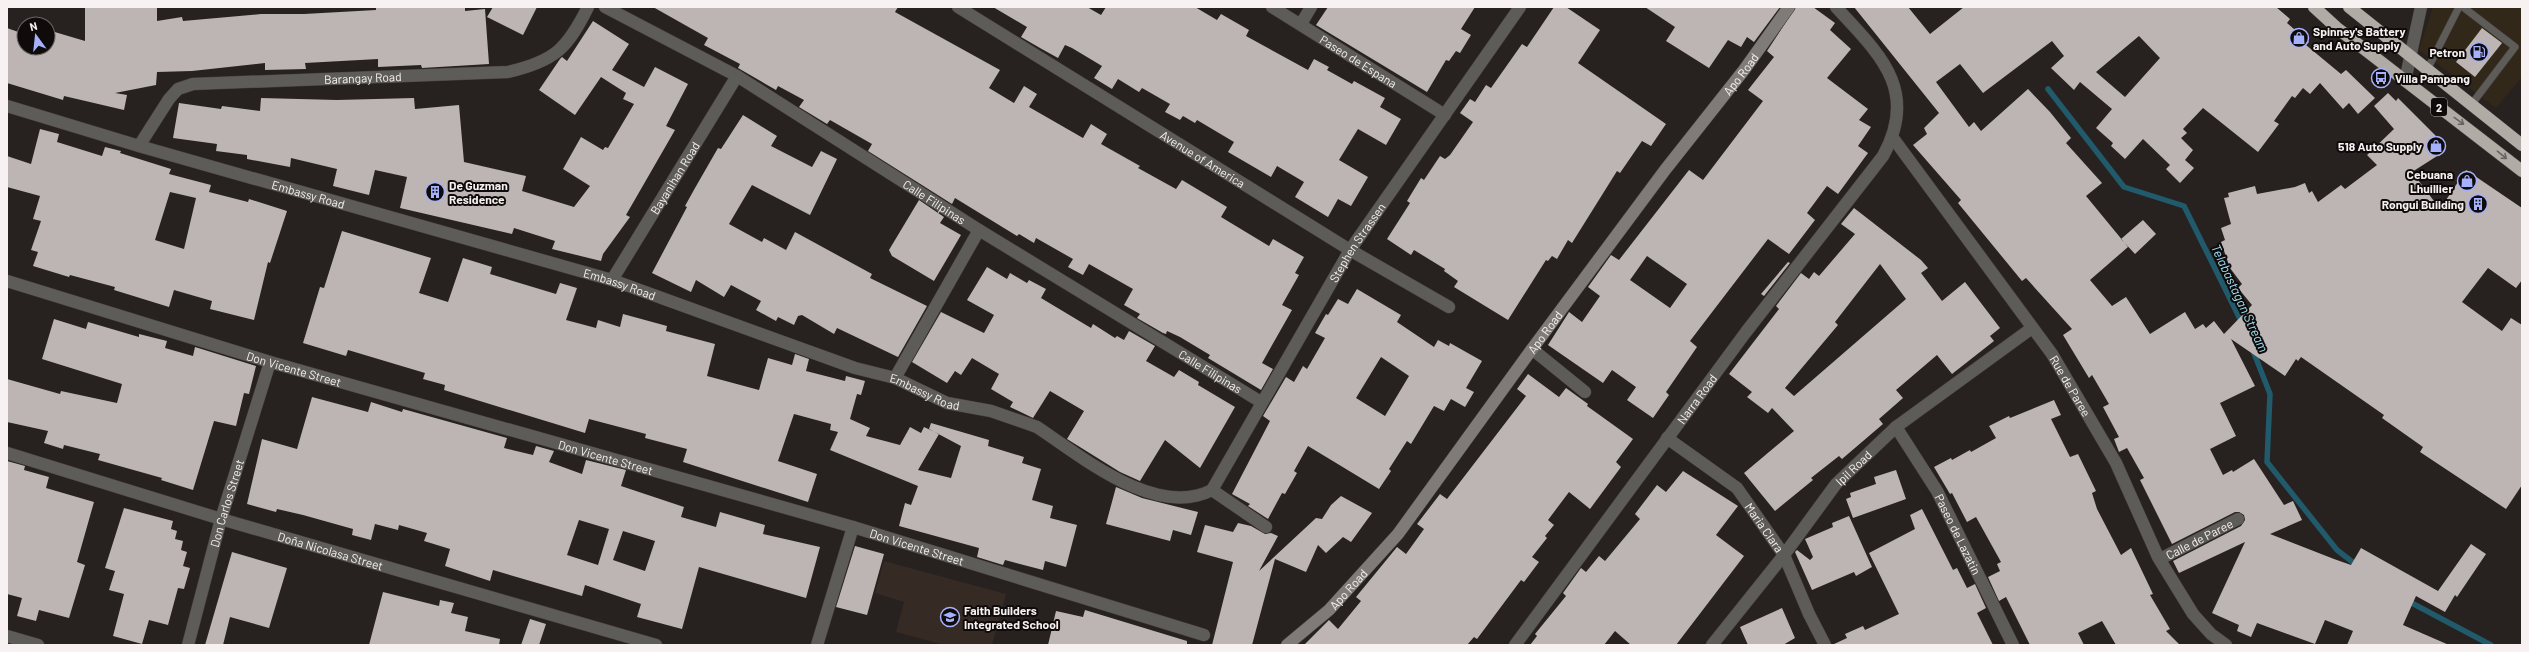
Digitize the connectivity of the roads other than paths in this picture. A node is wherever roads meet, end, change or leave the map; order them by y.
1 (588, 7) edge
2 (605, 7) edge
3 (958, 7) edge
4 (1272, 7) edge
5 (1312, 7) edge
6 (1520, 7) edge
7 (1789, 7) edge
8 (1836, 7) edge
9 (2314, 7) edge
10 (2349, 7) edge
11 (2421, 7) edge
12 (2459, 7) edge
13 (2463, 7) edge
14 (1301, 24) junction
15 (2409, 56) junction
16 (2427, 70) junction
17 (737, 76) junction
18 (2405, 81) junction
19 (2471, 105) junction
20 (7, 106) edge
21 (1445, 115) junction
22 (1893, 138) junction
23 (2522, 145) edge
24 (139, 146) junction
25 (2522, 171) edge
26 (979, 230) junction
27 (1350, 250) junction
28 (612, 280) junction
29 (7, 281) edge
30 (1449, 307) dead end
31 (2032, 328) junction
32 (1532, 349) junction
33 (270, 362) junction
34 (895, 378) junction
35 (1585, 392) dead end
36 (1261, 402) junction
37 (1896, 427) junction
38 (1667, 438) junction
39 (7, 453) edge
40 (1212, 490) junction
41 (221, 518) junction
42 (2238, 519) dead end
43 (1266, 526) dead end
44 (853, 527) junction
45 (1784, 555) junction
46 (2160, 559) junction
47 (1204, 635) dead end
48 (7, 636) edge
49 (38, 645) edge
50 (188, 645) edge
51 (656, 645) edge
52 (817, 645) edge
53 (1287, 645) edge
54 (1515, 645) edge
55 (1712, 645) edge
56 (1826, 645) edge
57 (2013, 645) edge
58 (2226, 645) edge

1 - 24 street, Barangay Road
2 - 17 street, Calle Filipinas
3 - 27 street, Avenue of America
4 - 14 street, Paseo de Espana
5 - 14 street
6 - 21 street, Stephen Strassen
7 - 32 street, Apo Road
8 - 22 street
9 - 18 highway, 2
10 - 15 highway, 2
11 - 15 street
12 - 16 lane
13 - 19 lane
14 - 21 street, Paseo de Espana
15 - 16 highway, 2
15 - 18 street
16 - 19 highway, 2
17 - 26 street, Calle Filipinas
17 - 28 street, Bayanihan Road
18 -> 25 highway, 2
19 - 23 highway, 2
20 - 24 street, Embassy Road
21 - 27 street, Stephen Strassen
22 - 31 street, Rue de Paree
22 - 38 street, Narra Road
24 - 28 street, Embassy Road
26 - 34 street
26 - 36 street, Calle Filipinas
27 - 30 street, Avenue of America
27 - 36 street, Stephen Strassen
28 - 34 street, Embassy Road
29 - 33 street, Don Vicente Street
31 - 37 street, Ipil Road
31 - 46 street, Rue de Paree
32 - 35 street
32 - 53 street, Apo Road
33 - 41 street, Don Carlos Street
33 - 44 street, Don Vicente Street
34 - 40 street, Embassy Road
36 - 40 street, Stephen Strassen
37 - 45 street, Ipil Road
37 - 57 street, Paseo de Lazatin
38 - 45 street, Maria Clara
38 - 54 street, Narra Road
39 - 41 street, Doña Nicolasa Street
40 - 43 street
41 - 50 street, Don Carlos Street
41 - 51 street, Doña Nicolasa Street
42 - 46 street, Calle de Paree
44 - 47 street, Don Vicente Street
44 - 52 street
45 - 55 street, Ipil Road
45 - 56 street, Maria Clara
46 - 58 street, Rue de Paree
48 - 49 street

